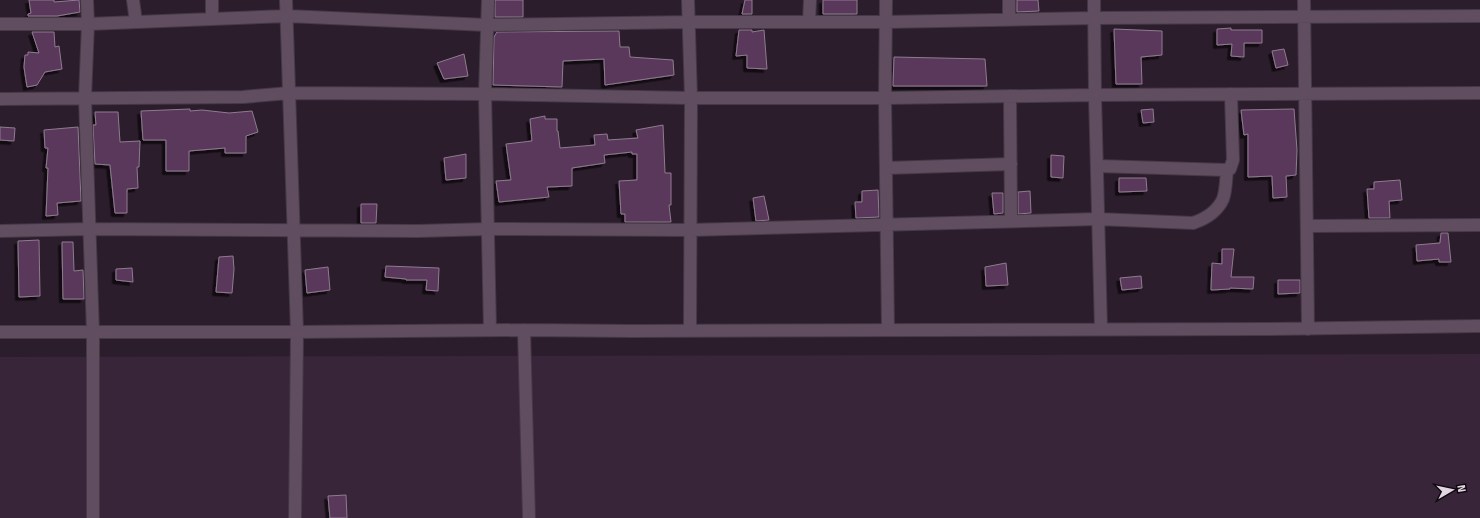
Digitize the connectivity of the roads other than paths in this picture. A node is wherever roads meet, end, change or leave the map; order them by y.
1 (88, 0) edge
2 (133, 0) edge
3 (212, 0) edge
4 (286, 0) edge
5 (488, 0) edge
6 (688, 0) edge
7 (810, 0) edge
8 (886, 0) edge
9 (1009, 0) edge
10 (1094, 0) edge
11 (1304, 0) edge
12 (287, 16) junction
13 (1480, 16) edge
14 (1094, 18) junction
15 (1304, 18) junction
16 (212, 19) junction
17 (1009, 19) junction
18 (136, 22) junction
19 (689, 22) junction
20 (809, 22) junction
21 (886, 22) junction
22 (0, 24) edge
23 (88, 24) junction
24 (487, 25) junction
25 (289, 93) junction
26 (1480, 93) edge
27 (485, 94) junction
28 (1231, 94) junction
29 (1305, 94) junction
30 (1095, 95) junction
31 (1010, 96) junction
32 (85, 98) junction
33 (691, 98) junction
34 (885, 98) junction
35 (0, 99) edge
36 (1011, 164) junction
37 (1097, 166) junction
38 (886, 168) junction
39 (1227, 170) junction
40 (1098, 219) junction
41 (1011, 221) junction
42 (886, 225) junction
43 (1480, 225) edge
44 (1307, 226) junction
45 (90, 229) junction
46 (488, 229) junction
47 (690, 230) junction
48 (0, 231) edge
49 (294, 231) junction
50 (1480, 326) edge
51 (1101, 329) junction
52 (1308, 329) junction
53 (490, 330) junction
54 (524, 330) junction
55 (888, 330) junction
56 (690, 331) junction
57 (0, 332) edge
58 (297, 332) junction
59 (94, 333) junction
60 (93, 518) edge
61 (295, 518) edge
62 (529, 518) edge

1 - 23 street
2 - 18 street
3 - 16 street
4 - 12 street
5 - 24 street
6 - 19 street
7 - 20 street
8 - 21 street
9 - 17 street
10 - 14 street
11 - 15 street
12 - 16 street
12 - 24 street
12 - 25 street
13 - 15 street
14 - 15 street
14 - 17 street
14 - 30 street
15 - 29 street
16 - 18 street
17 - 21 street
18 - 23 street
19 - 20 street
19 - 24 street
19 - 33 street
20 - 21 street
21 - 34 street
22 - 23 street
23 - 32 street
24 - 27 street
25 - 27 street
25 - 32 street
25 - 49 street
26 - 29 street
27 - 33 street
27 - 46 street
28 - 29 street
28 - 30 street
28 - 39 street
29 - 44 street
30 - 31 street
30 - 37 street
31 - 34 street
31 - 36 street
32 - 35 street
32 - 45 street
33 - 34 street
33 - 47 street
34 - 38 street
36 - 38 street
36 - 41 street
37 - 39 street
37 - 40 street
38 - 42 street
39 - 40 street
40 - 41 street
40 - 51 street
41 - 42 street
42 - 47 street
42 - 55 street
43 - 44 street
44 - 52 street
45 - 48 street
45 - 49 street
45 - 59 street
46 - 47 street
46 - 49 street
46 - 53 street
47 - 56 street
49 - 58 street
50 - 52 street
51 - 52 street
51 - 55 street
53 - 54 street
53 - 58 street
54 - 56 street
54 - 62 street
55 - 56 street
57 - 59 street
58 - 59 street
58 - 61 street
59 - 60 street

